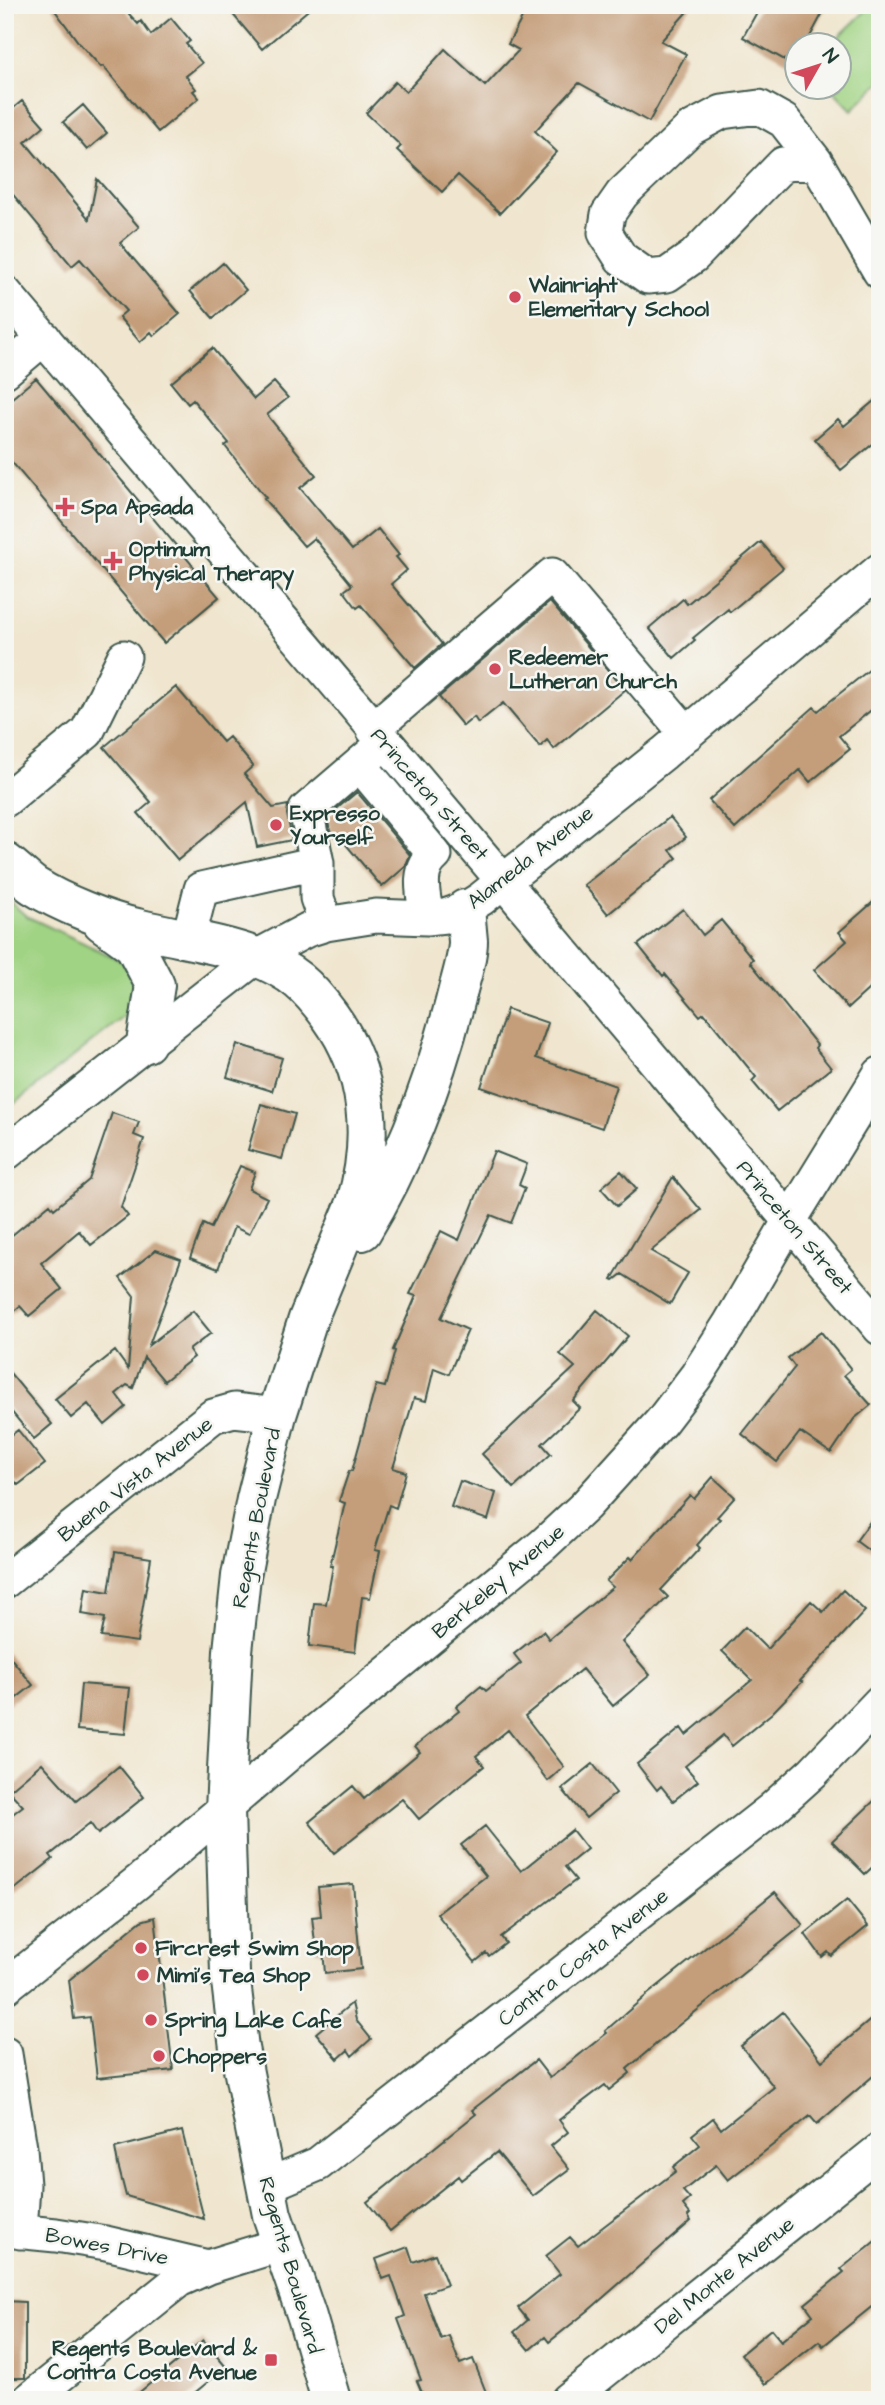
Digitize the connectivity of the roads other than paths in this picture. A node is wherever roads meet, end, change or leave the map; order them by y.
1 (816, 162) junction
2 (880, 272) edge
3 (5, 293) edge
4 (44, 338) junction
5 (5, 371) edge
6 (880, 570) edge
7 (124, 657) dead end
8 (687, 734) junction
9 (379, 736) junction
10 (360, 765) junction
11 (5, 800) edge
12 (5, 862) edge
13 (317, 863) junction
14 (504, 880) junction
15 (464, 909) junction
16 (89, 912) junction
17 (427, 918) junction
18 (326, 924) junction
19 (188, 940) junction
20 (256, 957) junction
21 (146, 1043) junction
22 (880, 1074) edge
23 (5, 1154) edge
24 (790, 1220) junction
25 (308, 1319) junction
26 (880, 1328) edge
27 (277, 1415) junction
28 (5, 1581) edge
29 (880, 1702) edge
30 (225, 1810) junction
31 (5, 1987) edge
32 (5, 2054) edge
33 (880, 2150) edge
34 (266, 2186) junction
35 (13, 2231) edge
36 (282, 2244) junction
37 (208, 2267) junction
38 (29, 2400) edge
39 (331, 2400) edge
40 (568, 2400) edge

1 - 1 street
1 - 2 street
3 - 4 street, Princeton Street
4 - 5 street
4 - 9 street, Princeton Street
6 - 8 street, Alameda Avenue
7 - 11 street
8 - 9 street
8 - 14 street, Alameda Avenue
9 - 10 street
9 - 14 street, Princeton Street
10 - 13 street
10 - 17 street
12 - 16 main road, Regents Boulevard
13 - 18 street
13 - 19 street
14 - 15 street, Alameda Avenue
14 - 24 street, Princeton Street
15 - 17 street, Alameda Avenue
15 - 25 main road
16 - 19 main road, Regents Boulevard
16 - 21 main road
17 - 18 street, Alameda Avenue
18 - 20 street, Alameda Avenue
19 - 20 main road, Regents Boulevard
20 - 21 street, Alameda Avenue
20 - 25 main road, Regents Boulevard
21 - 23 street, Alameda Avenue
22 - 24 street, Berkeley Avenue
24 - 26 street, Princeton Street
24 - 30 street, Berkeley Avenue
25 - 27 main road, Regents Boulevard
27 - 28 street, Buena Vista Avenue
27 - 30 main road, Regents Boulevard
29 - 34 street, Contra Costa Avenue
30 - 31 street, Berkeley Avenue
30 - 34 main road, Regents Boulevard
32 - 35 street
33 - 40 street, Del Monte Avenue
34 - 36 main road, Regents Boulevard
35 - 37 street, Bowes Drive
36 - 37 street
36 - 39 main road, Regents Boulevard
37 - 38 street

